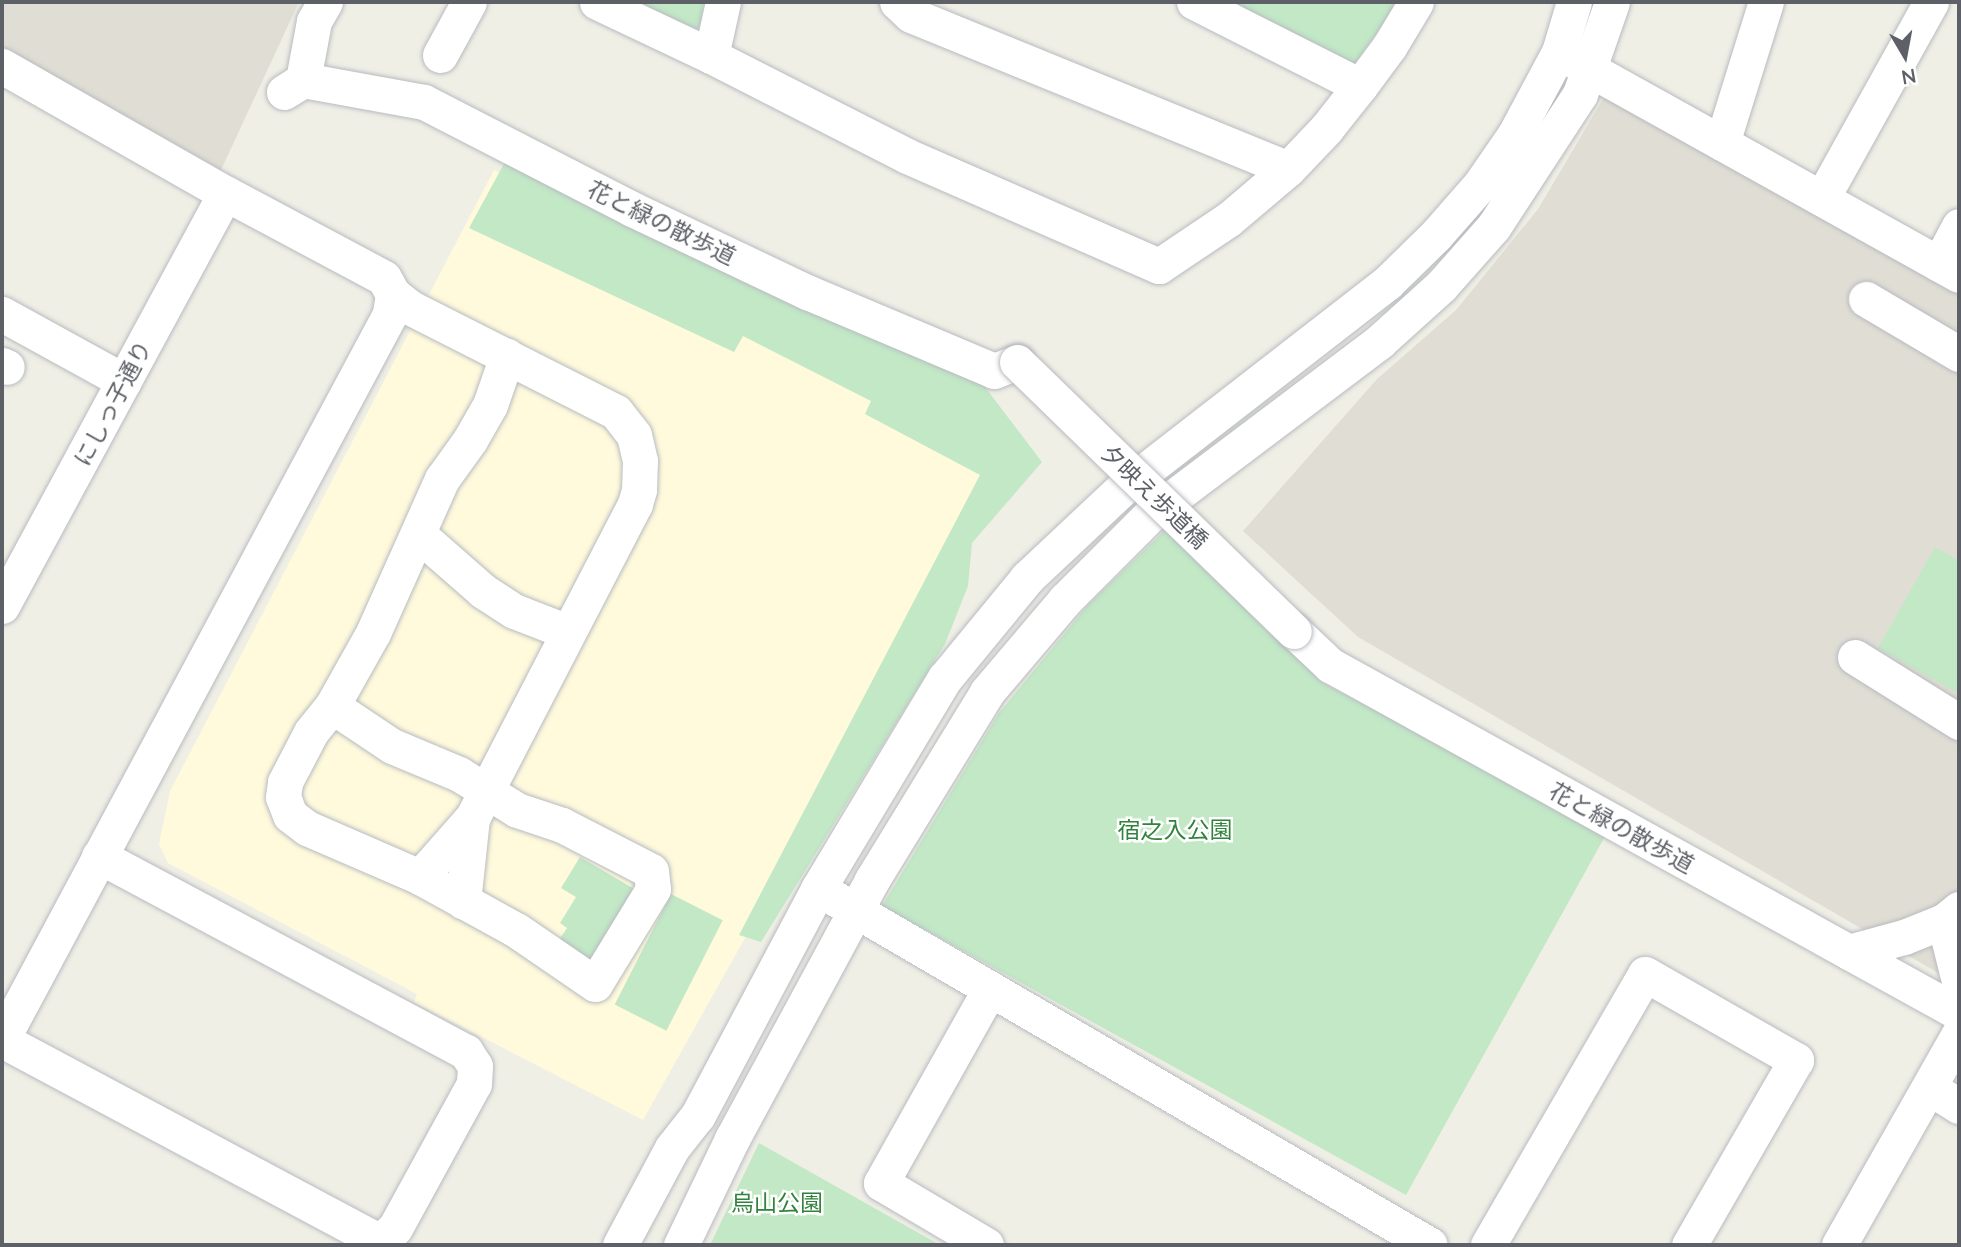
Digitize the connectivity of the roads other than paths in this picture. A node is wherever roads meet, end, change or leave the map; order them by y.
1 (325, 2) edge
2 (470, 2) edge
3 (597, 2) edge
4 (723, 2) edge
5 (897, 2) edge
6 (1416, 2) edge
7 (1574, 2) edge
8 (1612, 2) edge
9 (1766, 2) edge
10 (1931, 2) edge
11 (1205, 4) edge
12 (1559, 52) junction
13 (440, 55) dead end
14 (711, 56) junction
15 (2, 66) edge
16 (1591, 70) junction
17 (1360, 86) junction
18 (1722, 143) junction
19 (1288, 169) junction
20 (1822, 198) junction
21 (222, 199) dead end
22 (1959, 226) edge
23 (1949, 270) edge
24 (393, 294) junction
25 (1866, 299) dead end
26 (2, 314) edge
27 (1959, 354) edge
28 (508, 356) junction
29 (1017, 362) joint
30 (124, 380) junction
31 (418, 534) junction
32 (2, 606) edge
33 (1294, 631) joint
34 (568, 632) junction
35 (1855, 657) dead end
36 (332, 706) junction
37 (1959, 722) edge
38 (479, 805) junction
39 (99, 856) junction
40 (420, 877) junction
41 (818, 889) junction
42 (463, 902) junction
43 (856, 911) junction
44 (1952, 915) edge
45 (1849, 952) junction
46 (1959, 981) edge
47 (990, 989) junction
48 (1959, 1013) edge
49 (1959, 1034) edge
50 (2, 1040) edge
51 (1930, 1088) junction
52 (1959, 1106) edge
53 (620, 1245) edge
54 (681, 1245) edge
55 (986, 1245) edge
56 (1430, 1245) edge
57 (1488, 1245) edge
58 (1689, 1245) edge
59 (1839, 1245) edge

1 - 29 street, 花と緑の散歩道
2 - 13 street
3 - 14 street
4 - 14 street
5 - 19 street
6 - 17 street
7 - 12 street
8 - 16 street
9 - 18 street
10 - 20 street
11 - 17 street
12 - 16 street
12 - 41 street
14 - 19 street
15 - 24 street
16 - 18 street
16 - 43 street
17 - 19 street
18 - 20 street
20 - 23 street
21 - 30 street, にしっ子通り
22 - 23 street
24 - 28 street
24 - 39 street
25 - 27 street
26 - 30 street
28 - 31 street
28 - 34 street
29 - 33 street, 夕映え歩道橋, bridge
30 - 32 street, にしっ子通り
31 - 34 street
31 - 36 street
33 - 45 street, 花と緑の散歩道
34 - 38 street
35 - 37 street
36 - 38 street
36 - 40 street
38 - 40 street
38 - 42 street
38 - 42 street
39 - 50 street
39 - 50 street
40 - 42 street
41 - 43 street
41 - 53 street
43 - 47 street
43 - 54 street
44 - 45 street
44 - 46 street
45 - 48 street, 花と緑の散歩道
47 - 55 street
47 - 56 street
49 - 51 street
51 - 52 street
51 - 59 street
57 - 58 street

